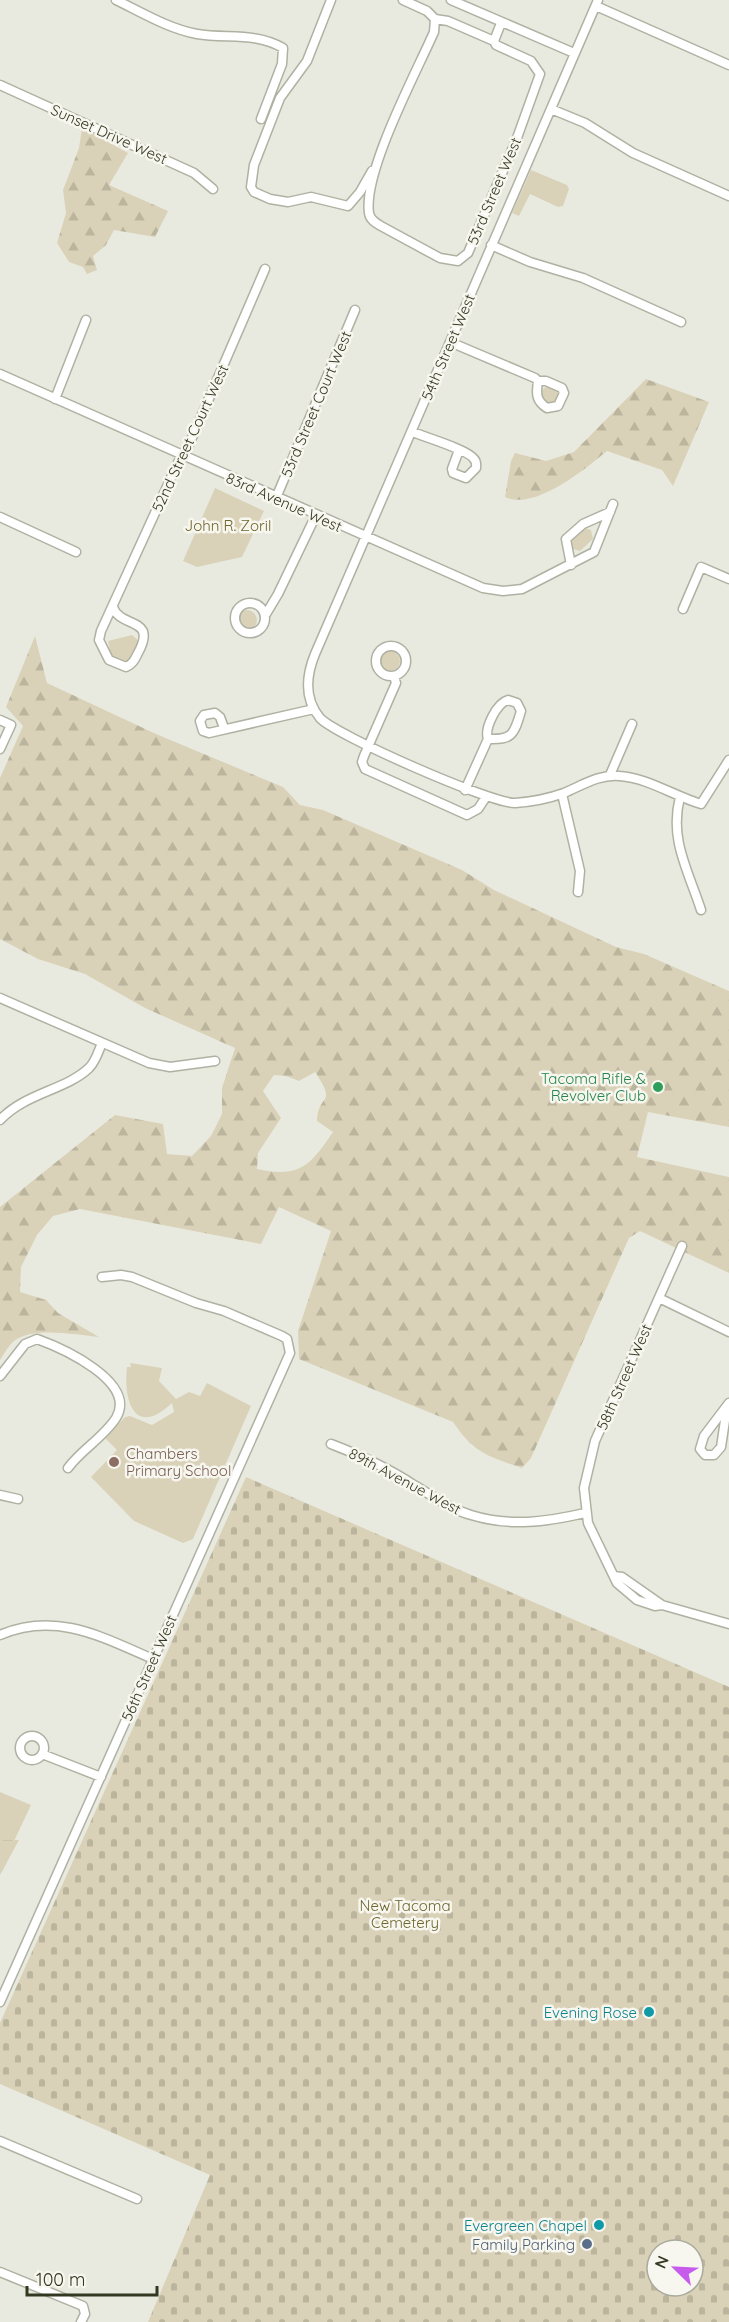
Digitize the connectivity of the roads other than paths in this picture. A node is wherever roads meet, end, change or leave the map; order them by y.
1 (116, 0) edge
2 (330, 0) edge
3 (403, 0) edge
4 (451, 0) edge
5 (597, 3) edge
6 (435, 19) junction
7 (501, 23) junction
8 (494, 41) junction
9 (574, 53) junction
10 (729, 65) edge
11 (0, 85) edge
12 (551, 109) junction
13 (261, 119) dead end
14 (375, 165) junction
15 (213, 189) dead end
16 (729, 196) edge
17 (491, 245) junction
18 (265, 269) dead end
19 (355, 310) dead end
20 (86, 320) dead end
21 (681, 322) dead end
22 (450, 342) junction
23 (0, 374) edge
24 (537, 381) dead end
25 (55, 399) junction
26 (412, 432) junction
27 (459, 450) dead end
28 (182, 456) junction
29 (276, 498) junction
30 (613, 504) dead end
31 (610, 513) junction
32 (315, 515) junction
33 (0, 517) edge
34 (365, 538) junction
35 (76, 552) dead end
36 (571, 565) junction
37 (729, 579) edge
38 (113, 607) junction
39 (683, 609) dead end
40 (266, 614) dead end
41 (394, 676) dead end
42 (314, 710) junction
43 (0, 720) edge
44 (632, 724) dead end
45 (224, 728) dead end
46 (488, 739) junction
47 (370, 746) junction
48 (0, 749) edge
49 (729, 760) edge
50 (610, 775) junction
51 (465, 790) junction
52 (562, 794) junction
53 (486, 797) junction
54 (680, 798) junction
55 (578, 892) dead end
56 (701, 910) dead end
57 (0, 998) edge
58 (102, 1043) junction
59 (215, 1061) dead end
60 (0, 1119) edge
61 (682, 1246) dead end
62 (102, 1277) dead end
63 (659, 1298) junction
64 (729, 1332) edge
65 (0, 1376) edge
66 (728, 1405) edge
67 (331, 1444) dead end
68 (68, 1468) dead end
69 (0, 1495) edge
70 (18, 1499) dead end
71 (585, 1514) junction
72 (729, 1624) edge
73 (0, 1635) edge
74 (153, 1659) junction
75 (42, 1754) dead end
76 (100, 1777) junction
77 (0, 2002) edge
78 (0, 2141) edge
79 (137, 2199) dead end
80 (0, 2272) edge
81 (81, 2322) edge

1 - 13 street
2 - 14 street
3 - 6 street
4 - 7 street
5 - 9 street, 54th Street West
5 - 10 street
6 - 8 street, 53rd Street West
6 - 14 street, 53rd Street West
7 - 8 street
7 - 9 street
8 - 14 street, 53rd Street West
9 - 12 street, 54th Street West
11 - 15 street, Sunset Drive West
12 - 16 street
12 - 17 street, 54th Street West
17 - 21 street
17 - 22 street, 54th Street West
18 - 28 street, 52nd Street Court West
19 - 29 street, 53rd Street Court West
20 - 25 street
22 - 24 street
22 - 26 street, 54th Street West
23 - 25 street, 83rd Avenue West
25 - 28 street, 83rd Avenue West
26 - 27 street
26 - 34 street, 54th Street West
28 - 29 street, 83rd Avenue West
28 - 38 street, 52nd Street Court West
29 - 32 street, 83rd Avenue West
30 - 31 street, 83rd Avenue West
31 - 36 street, 83rd Avenue West
31 - 36 street
32 - 34 street, 83rd Avenue West
32 - 40 street
33 - 35 street
34 - 36 street, 83rd Avenue West
34 - 42 street, 54th Street West
37 - 39 street
38 - 38 street, 52nd Street Court West
41 - 47 street
42 - 45 street
42 - 47 street
43 - 48 street
44 - 50 street
46 - 46 street
46 - 51 street
47 - 51 street
47 - 53 street
49 - 54 street
50 - 52 street
50 - 54 street
51 - 53 street
52 - 53 street
52 - 55 street
54 - 56 street
57 - 58 street
58 - 59 street
58 - 60 street
61 - 63 street, 58th Street West
62 - 74 street, 56th Street West
63 - 64 street
63 - 71 street, 58th Street West
65 - 68 street
66 - 66 street
67 - 71 street, 89th Avenue West
69 - 70 street
71 - 72 street
73 - 74 street
74 - 76 street, 56th Street West
75 - 76 street
76 - 77 street, 56th Street West
78 - 79 street
80 - 81 street

